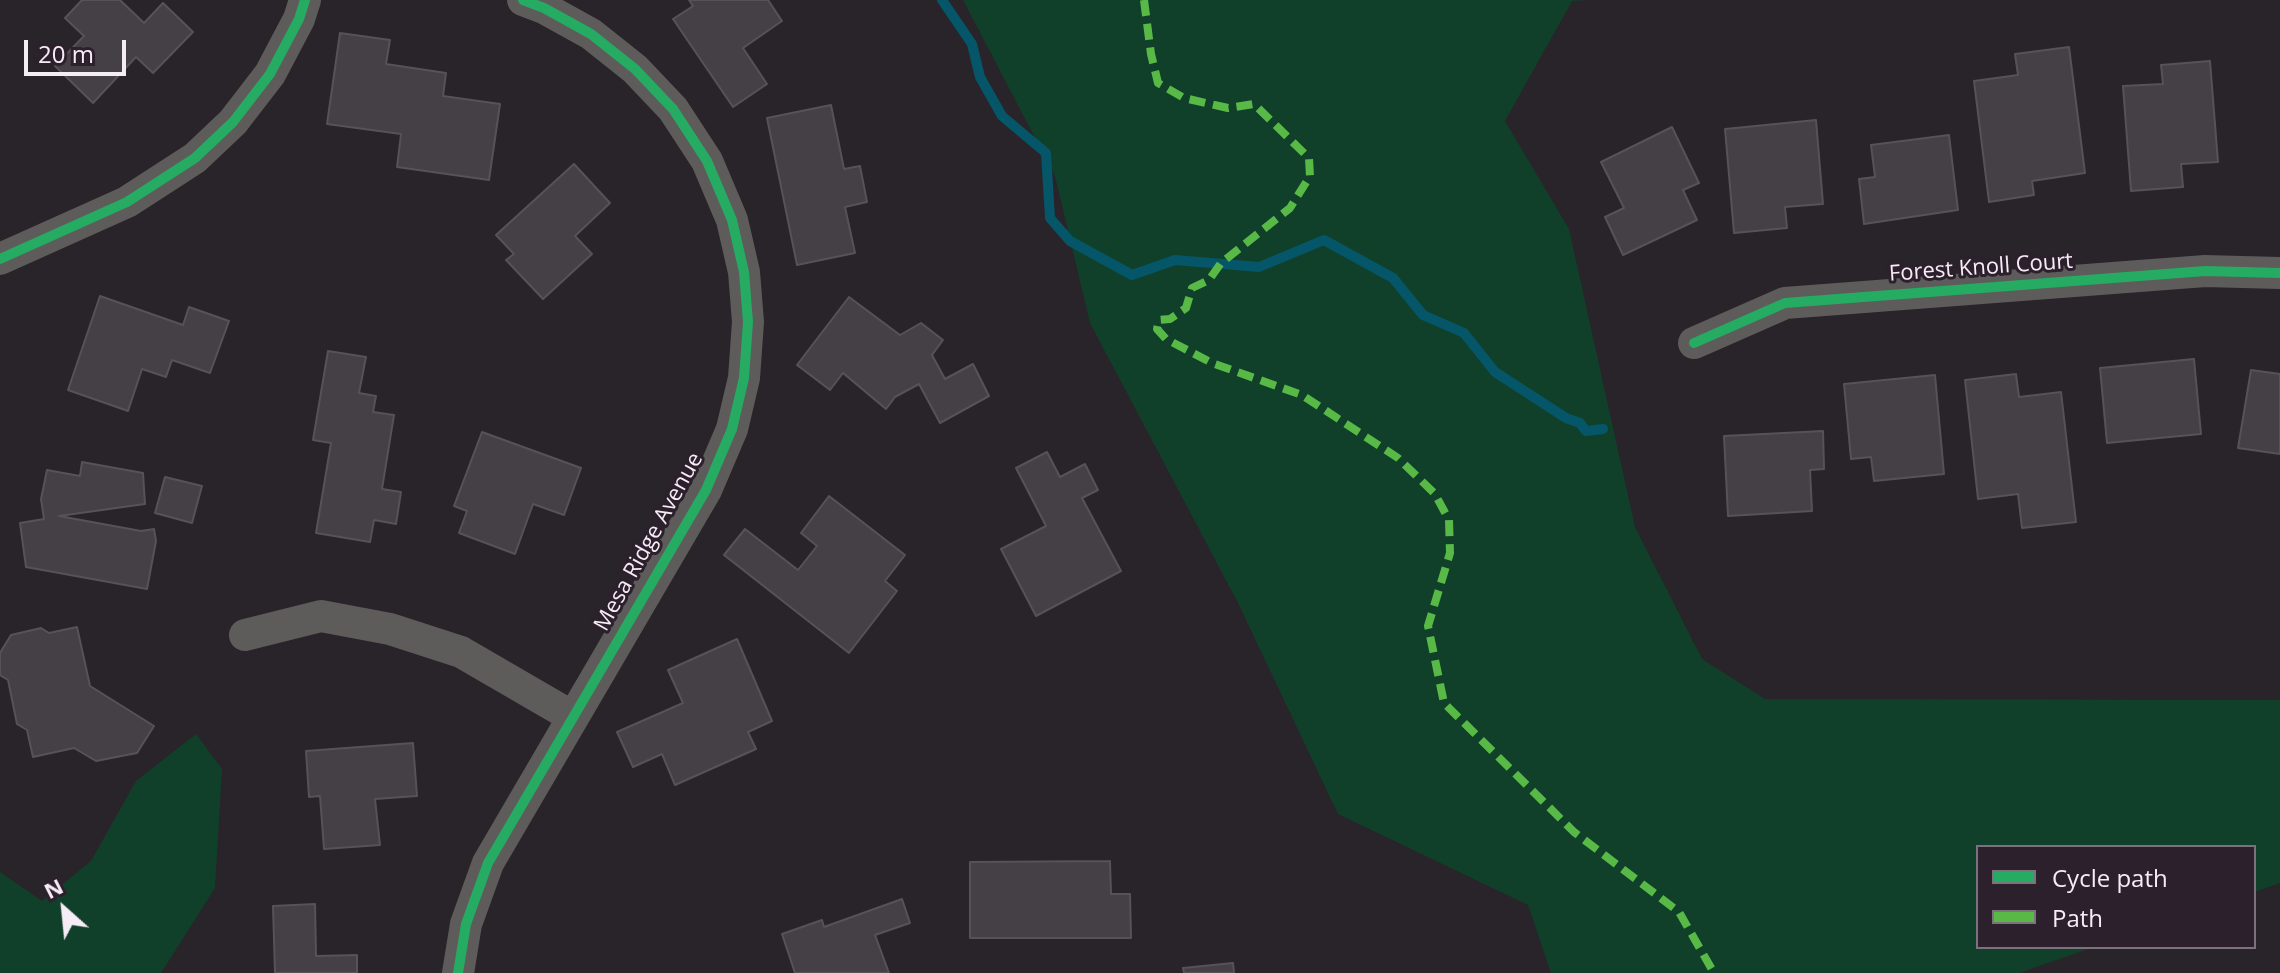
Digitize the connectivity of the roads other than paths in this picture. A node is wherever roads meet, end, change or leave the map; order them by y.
1 (305, 0) edge
2 (523, 0) edge
3 (0, 259) edge
4 (2280, 273) edge
5 (1694, 343) dead end
6 (245, 635) dead end
7 (573, 717) junction
8 (458, 973) edge

1 - 3 street
2 - 7 street, Mesa Ridge Avenue
4 - 5 street, Forest Knoll Court
6 - 7 street
7 - 8 street, Mesa Ridge Avenue

